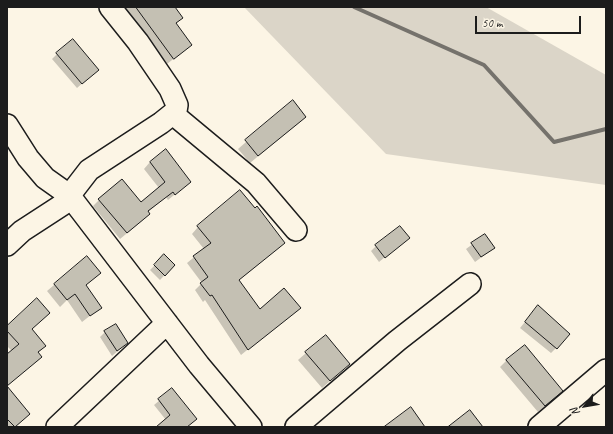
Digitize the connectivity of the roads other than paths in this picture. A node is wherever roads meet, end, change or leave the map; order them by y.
1 (110, 7) edge
2 (173, 114) junction
3 (7, 125) edge
4 (69, 195) junction
5 (296, 230) dead end
6 (7, 245) edge
7 (470, 284) dead end
8 (166, 323) junction
9 (606, 370) edge
10 (57, 427) edge
11 (251, 427) edge
12 (296, 427) edge
13 (540, 427) edge

1 - 2 street
2 - 4 street
2 - 5 street
3 - 4 street
4 - 6 street
4 - 8 street
7 - 12 street
8 - 10 street
8 - 11 street
9 - 13 street

